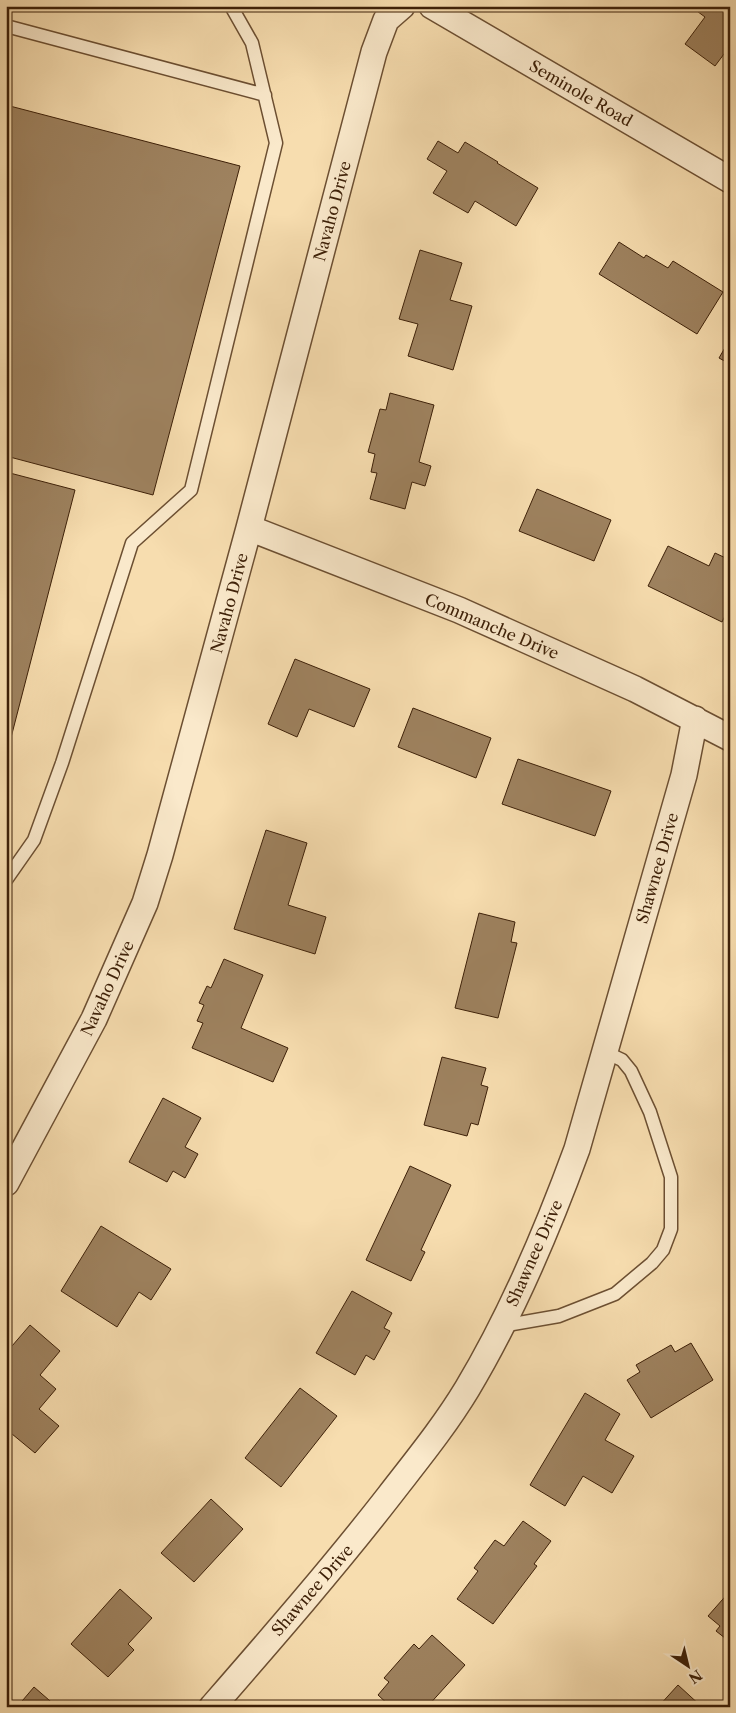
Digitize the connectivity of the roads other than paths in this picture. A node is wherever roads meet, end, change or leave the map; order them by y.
1 (231, 6) edge
2 (402, 6) edge
3 (432, 6) edge
4 (6, 26) edge
5 (265, 95) junction
6 (730, 180) edge
7 (249, 528) junction
8 (695, 719) junction
9 (730, 738) edge
10 (6, 880) edge
11 (605, 1052) junction
12 (6, 1183) edge
13 (500, 1326) junction
14 (212, 1707) edge

1 - 5 lane
2 - 7 street, Navaho Drive
3 - 6 street, Seminole Road
4 - 5 lane
5 - 10 lane
7 - 8 street, Commanche Drive
7 - 12 street, Navaho Drive
8 - 9 street, Commanche Drive
8 - 11 street, Shawnee Drive
11 - 13 street, Shawnee Drive
11 - 13 lane
13 - 14 street, Shawnee Drive

